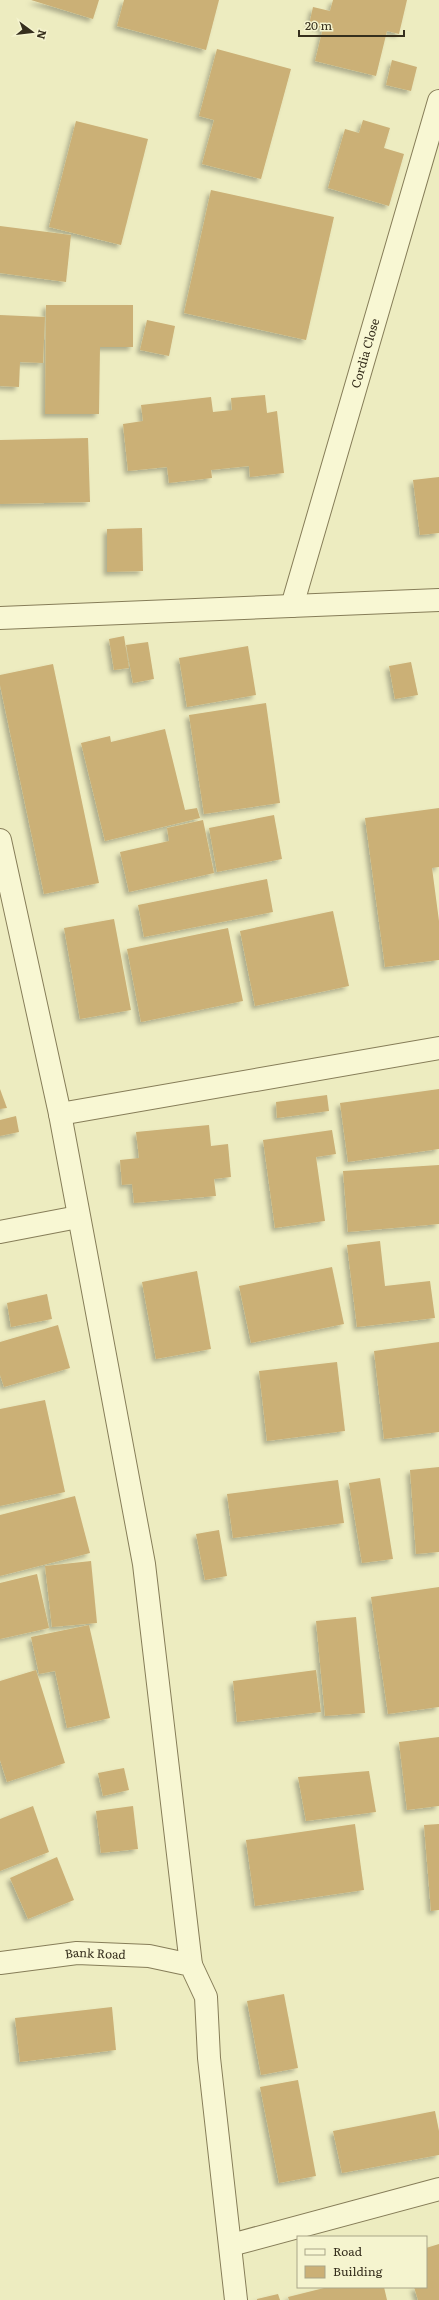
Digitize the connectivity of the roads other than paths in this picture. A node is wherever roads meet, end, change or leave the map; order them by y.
1 (439, 101) edge
2 (439, 600) edge
3 (292, 606) junction
4 (0, 618) edge
5 (0, 840) edge
6 (439, 1048) edge
7 (60, 1114) junction
8 (78, 1217) junction
9 (0, 1232) edge
10 (0, 1963) edge
11 (191, 1965) junction
12 (439, 2189) edge
13 (230, 2245) junction
14 (236, 2300) edge

1 - 3 street, Cordia Close
2 - 3 street
3 - 4 street
5 - 7 street
6 - 7 street
7 - 8 street
8 - 9 street
8 - 11 street
10 - 11 street, Bank Road
11 - 13 street
12 - 13 street
13 - 14 street

